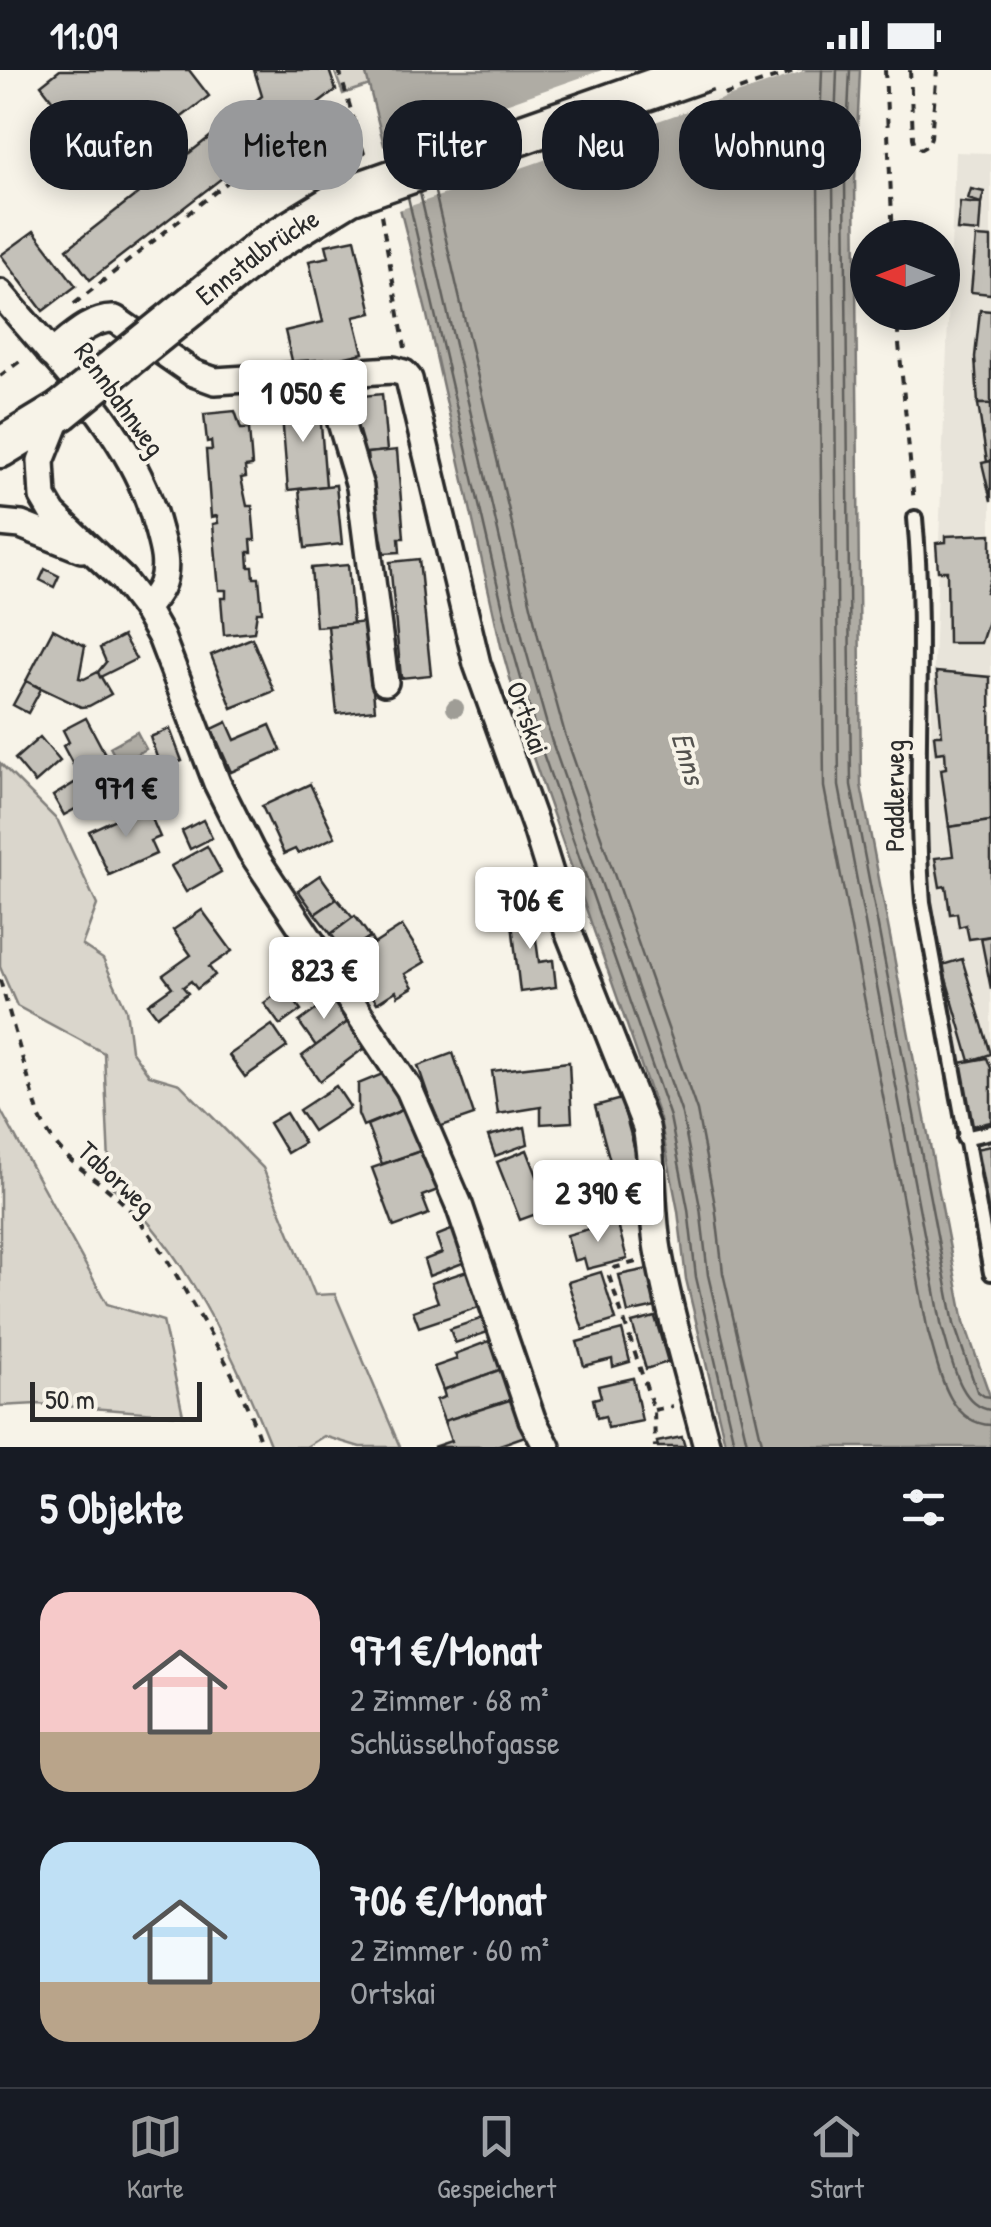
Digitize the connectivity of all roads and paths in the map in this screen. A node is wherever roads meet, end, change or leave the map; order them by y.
1 (340, 70) edge
2 (706, 70) edge
3 (885, 70) edge
4 (910, 70) edge
5 (937, 70) edge
6 (370, 174) dead end
7 (218, 190) edge
8 (380, 211) dead end
9 (892, 220) edge
10 (0, 293) edge
11 (70, 307) dead end
12 (898, 330) edge
13 (40, 353) junction
14 (404, 372) junction
15 (328, 375) junction
16 (0, 376) edge
17 (54, 421) junction
18 (0, 448) edge
19 (915, 518) joint
20 (0, 523) edge
21 (96, 555) junction
22 (145, 608) junction
23 (385, 682) dead end
24 (0, 980) edge
25 (991, 1132) edge
26 (964, 1138) junction
27 (658, 1254) junction
28 (991, 1273) edge
29 (262, 1447) edge
30 (548, 1447) edge
31 (656, 1447) edge
32 (707, 1447) edge

1 - 6 path
2 - 17 main road, Ennstalbrücke, bridge
3 - 9 path
4 - 5 path
7 - 11 path
8 - 14 path
10 - 13 street, Rennbahnweg
12 - 19 path
13 - 15 street
13 - 16 path
13 - 22 street, Rennbahnweg
14 - 15 street
14 - 27 street, Ortskai
15 - 23 street
17 - 18 main road, Ennstalbrücke
17 - 21 street
19 - 26 lane, Paddlerweg
20 - 21 street
21 - 22 street
22 - 30 street
24 - 29 path, Taborweg
25 - 26 lane
26 - 28 lane, Paddlerweg
27 - 31 path
27 - 32 street, Ortskai

